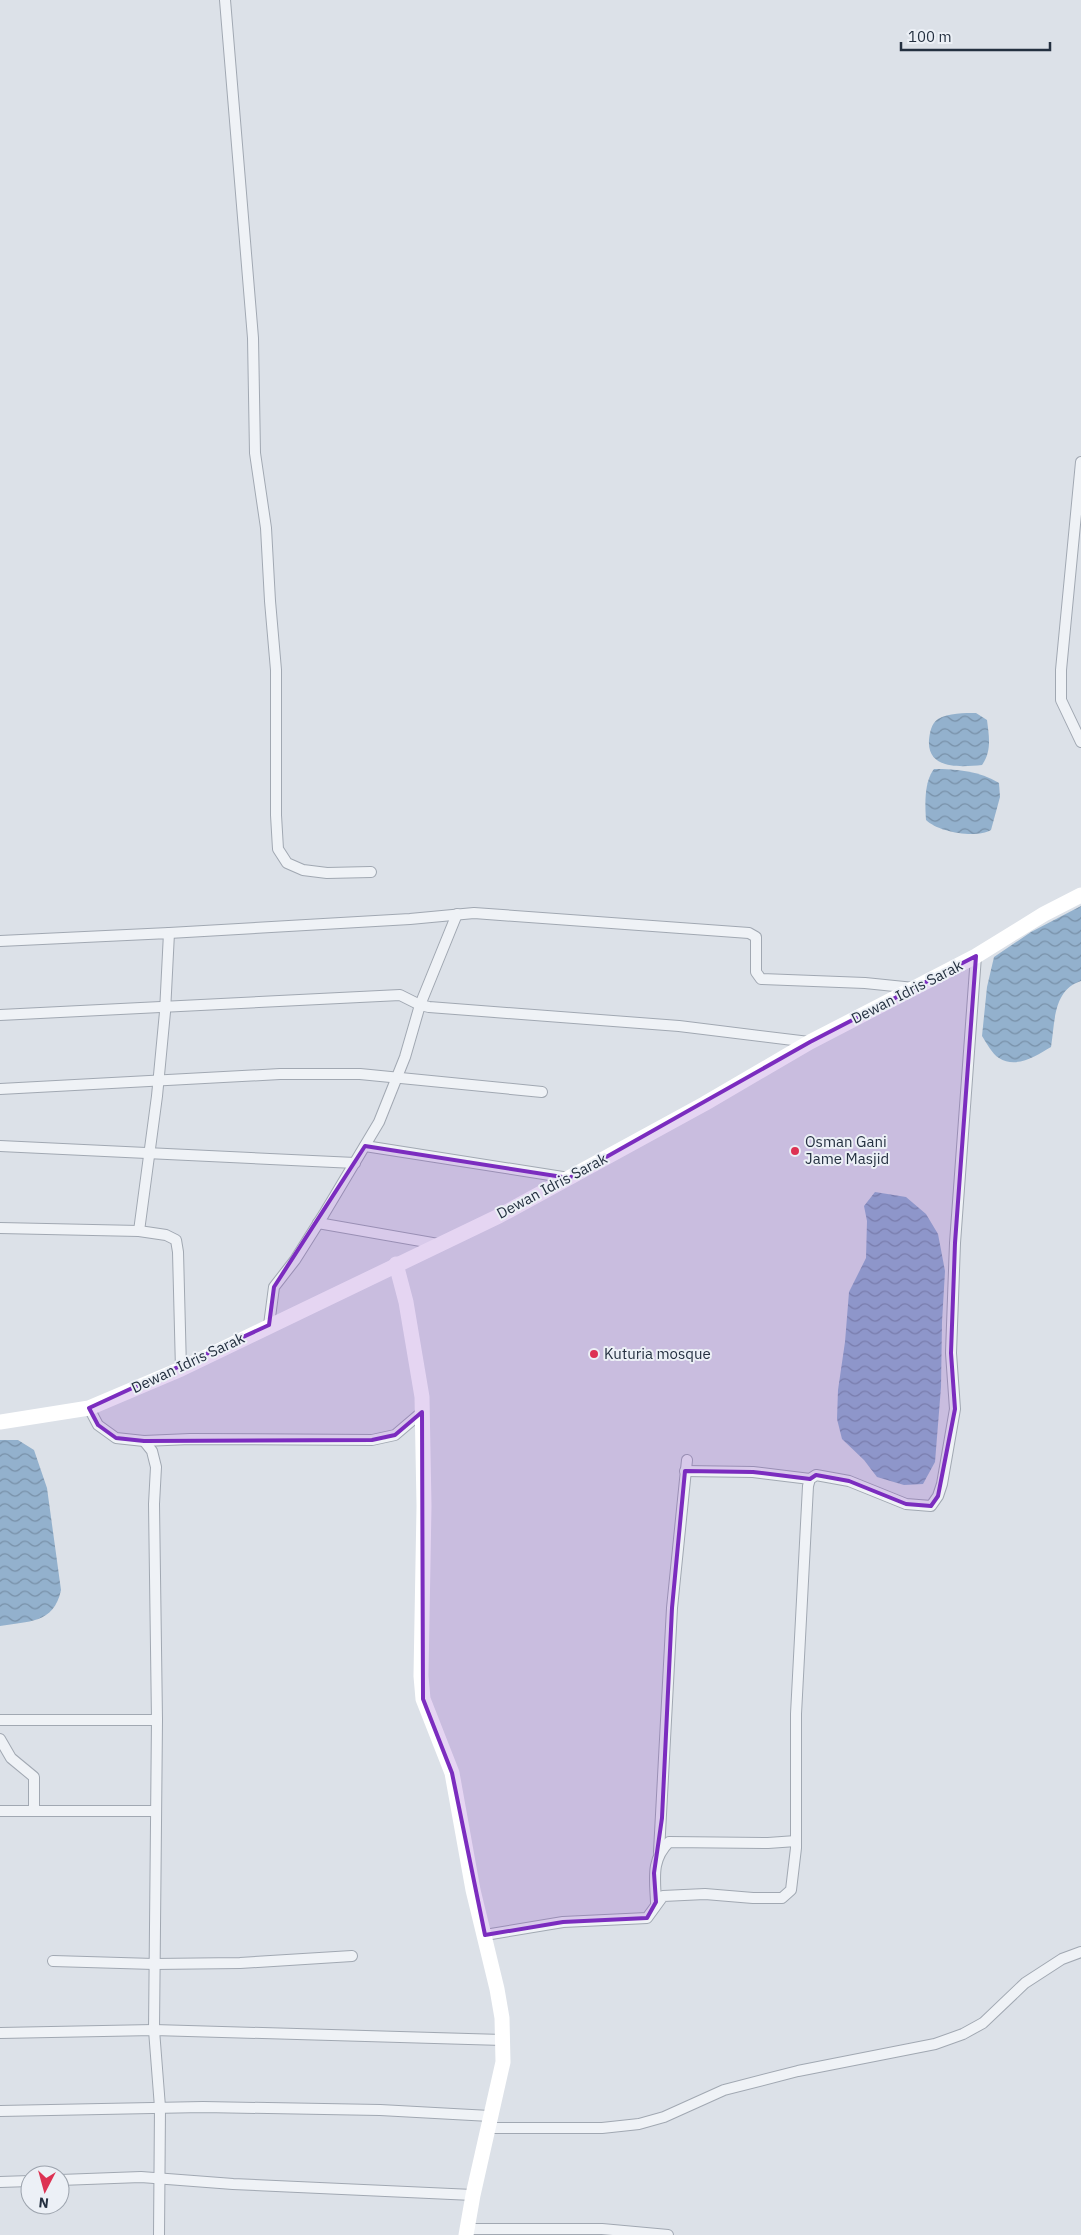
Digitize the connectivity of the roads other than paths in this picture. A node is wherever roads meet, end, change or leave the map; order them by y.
1 (226, 0) edge
2 (1081, 462) edge
3 (1081, 742) edge
4 (370, 872) dead end
5 (1081, 895) edge
6 (457, 914) junction
7 (169, 933) junction
8 (0, 941) edge
9 (976, 956) junction
10 (915, 988) junction
11 (420, 1005) junction
12 (166, 1006) junction
13 (0, 1014) edge
14 (810, 1042) junction
15 (396, 1078) junction
16 (159, 1081) junction
17 (0, 1089) edge
18 (542, 1092) dead end
19 (0, 1146) edge
20 (364, 1146) junction
21 (149, 1152) junction
22 (355, 1163) junction
23 (569, 1178) junction
24 (318, 1223) junction
25 (0, 1228) edge
26 (139, 1231) junction
27 (438, 1244) junction
28 (396, 1264) junction
29 (269, 1325) junction
30 (181, 1369) junction
31 (89, 1408) junction
32 (422, 1412) junction
33 (0, 1422) edge
34 (144, 1441) junction
35 (687, 1460) dead end
36 (685, 1471) junction
37 (810, 1479) junction
38 (0, 1720) edge
39 (157, 1720) junction
40 (0, 1739) edge
41 (0, 1811) edge
42 (34, 1811) junction
43 (156, 1811) junction
44 (796, 1841) junction
45 (659, 1852) junction
46 (656, 1902) junction
47 (485, 1935) junction
48 (1081, 1952) edge
49 (352, 1956) dead end
50 (53, 1961) dead end
51 (154, 1964) junction
52 (154, 2030) junction
53 (0, 2032) edge
54 (502, 2040) junction
55 (160, 2107) junction
56 (0, 2111) edge
57 (489, 2122) junction
58 (158, 2177) junction
59 (70, 2180) edge
60 (20, 2181) edge
61 (0, 2182) edge
62 (473, 2195) junction
63 (467, 2232) edge
64 (159, 2235) edge
65 (668, 2235) edge

1 - 4 street
2 - 3 street
5 - 9 main road, Dewan Idris Sarak
6 - 7 street
6 - 10 street
6 - 11 street
7 - 8 street
7 - 12 street
9 - 10 main road, Dewan Idris Sarak
9 - 37 street
10 - 14 main road, Dewan Idris Sarak
11 - 12 street
11 - 14 street
11 - 15 street
12 - 13 street
12 - 16 street
14 - 23 main road, Dewan Idris Sarak
15 - 16 street
15 - 18 street
15 - 20 street
16 - 17 street
16 - 21 street
19 - 21 street
20 - 22 street
20 - 23 street
21 - 22 street
21 - 26 street
22 - 24 street
23 - 27 main road, Dewan Idris Sarak
24 - 27 street
24 - 29 street
25 - 26 street
26 - 30 street
27 - 28 main road, Dewan Idris Sarak
28 - 29 main road, Dewan Idris Sarak
28 - 32 main road
29 - 30 main road, Dewan Idris Sarak
30 - 31 main road, Dewan Idris Sarak
31 - 33 main road, Dewan Idris Sarak
31 - 34 street
32 - 34 street
32 - 47 main road
34 - 39 street
35 - 36 street
36 - 37 street
36 - 45 street
37 - 44 street
38 - 39 street
39 - 43 street
40 - 42 street
41 - 42 street
42 - 43 street
43 - 51 street
44 - 45 street
44 - 46 street
45 - 46 street
46 - 47 street
47 - 54 main road
48 - 57 street
49 - 51 street
50 - 51 street
51 - 52 street
52 - 53 street
52 - 54 street
52 - 55 street
54 - 57 main road
55 - 56 street
55 - 57 street
55 - 58 street
57 - 62 main road
58 - 59 street
58 - 62 street
58 - 64 street
60 - 61 street
62 - 63 main road
63 - 65 street

